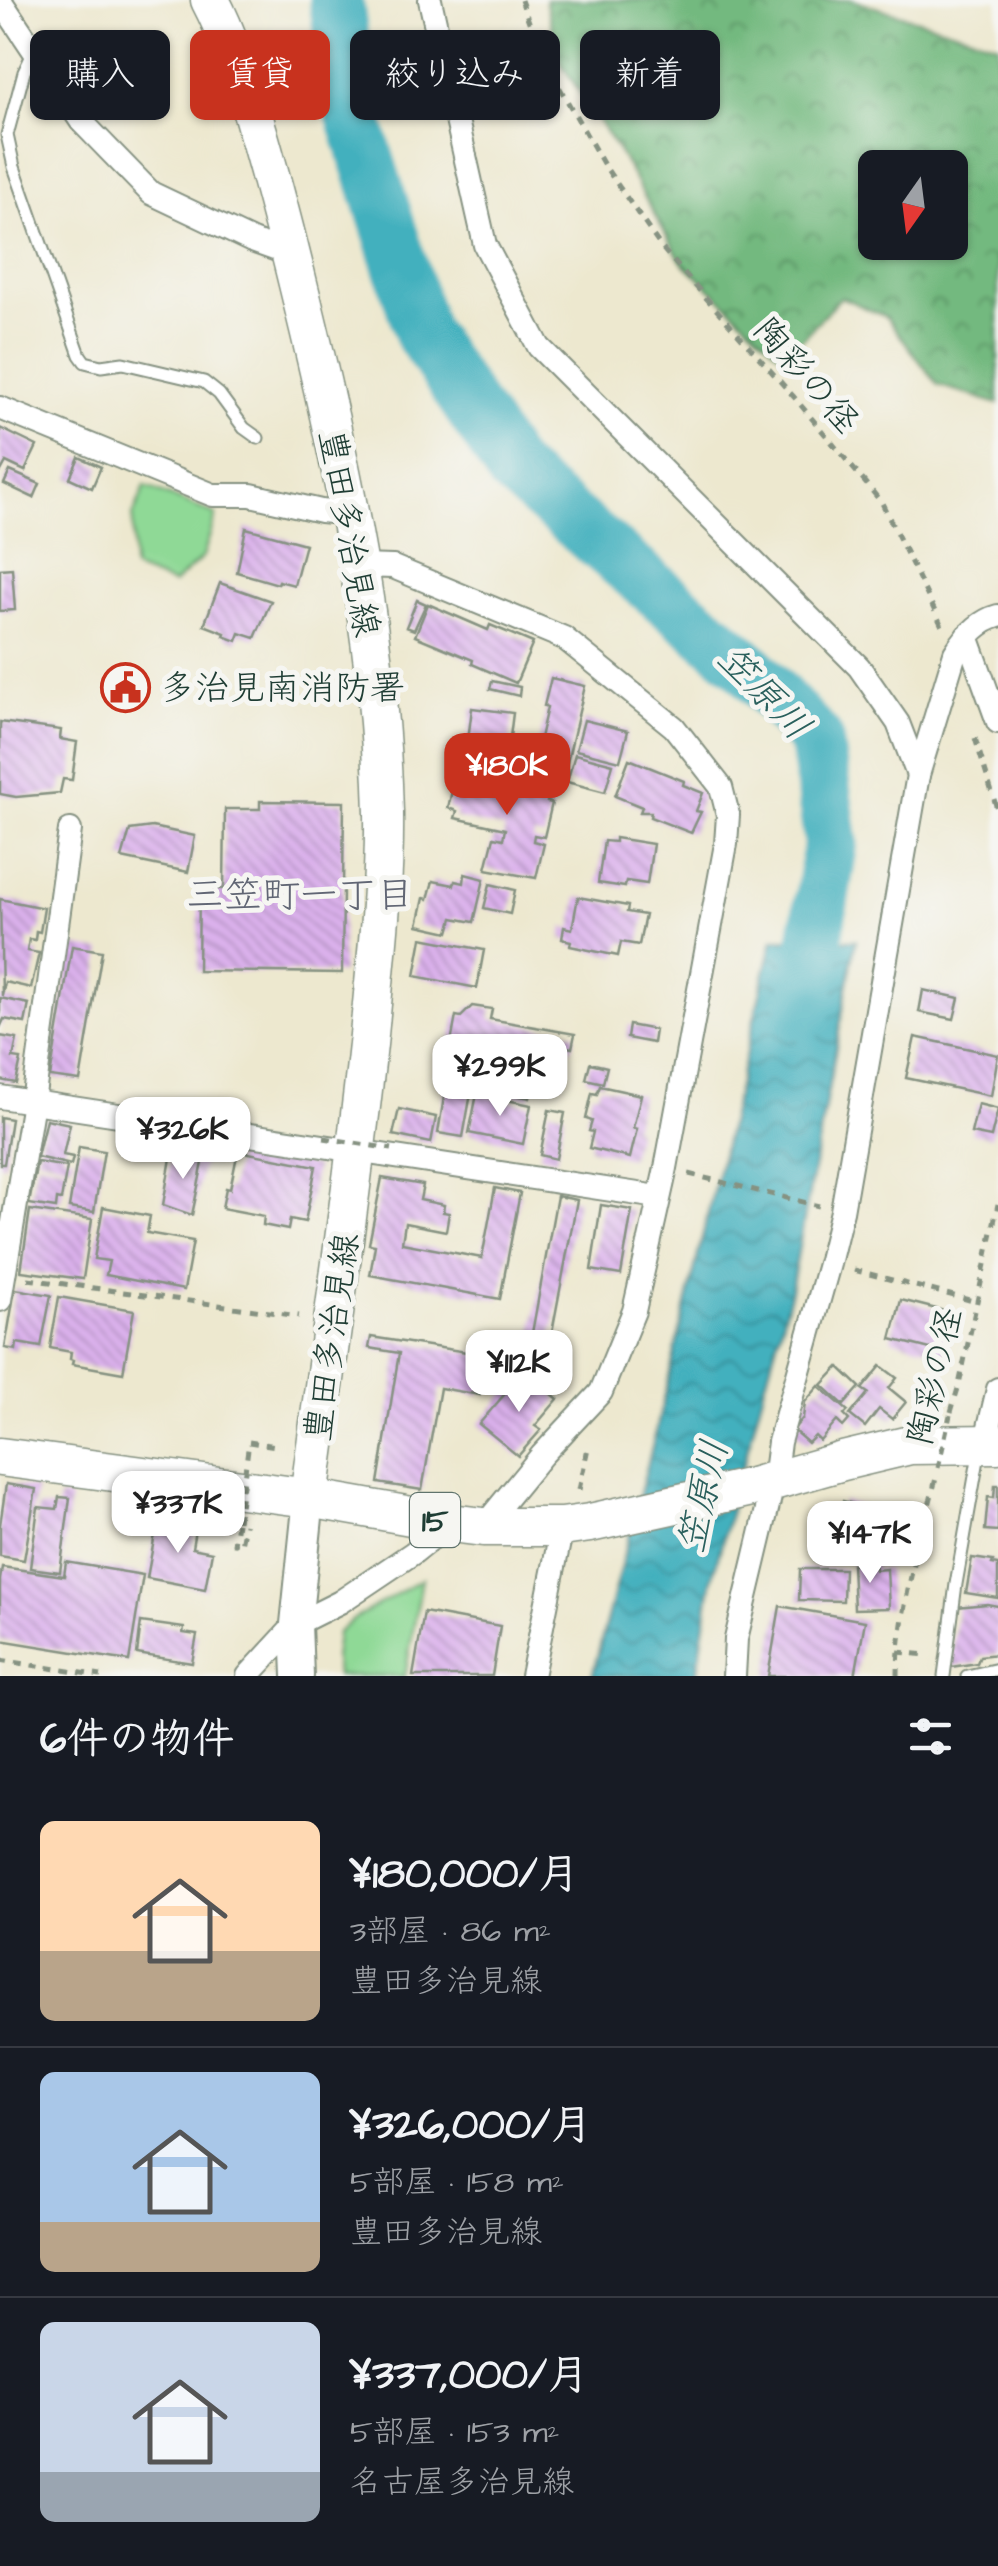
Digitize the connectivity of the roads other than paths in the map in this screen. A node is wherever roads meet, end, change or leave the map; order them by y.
1 (0, 0) edge
2 (430, 0) edge
3 (218, 6) edge
4 (30, 45) edge
5 (30, 59) edge
6 (80, 120) edge
7 (291, 255) junction
8 (0, 408) edge
9 (258, 438) dead end
10 (350, 514) junction
11 (358, 566) junction
12 (998, 616) edge
13 (961, 644) junction
14 (998, 722) edge
15 (918, 775) junction
16 (70, 830) dead end
17 (0, 1097) edge
18 (32, 1102) junction
19 (358, 1145) junction
20 (658, 1197) junction
21 (0, 1300) edge
22 (998, 1389) edge
23 (988, 1444) edge
24 (0, 1457) edge
25 (763, 1484) junction
26 (308, 1498) junction
27 (467, 1525) junction
28 (576, 1525) junction
29 (296, 1624) junction
30 (998, 1670) edge
31 (248, 1676) edge
32 (298, 1676) edge
33 (532, 1676) edge
34 (734, 1676) edge
35 (944, 1676) edge
36 (968, 1676) edge

1 - 4 street
2 - 15 street
3 - 7 main road, 豊田多治見線
5 - 9 lane
6 - 7 street
7 - 10 main road, 豊田多治見線
8 - 10 street
10 - 11 main road, 豊田多治見線
11 - 19 main road, 豊田多治見線
11 - 20 street
12 - 13 street
13 - 14 street
13 - 15 street
15 - 25 street
16 - 18 street
17 - 18 street
18 - 19 street
18 - 21 street
19 - 20 street
19 - 26 main road, 豊田多治見線
20 - 27 street
22 - 23 street
23 - 25 main road, 15
23 - 35 lane
24 - 26 main road, 15
25 - 28 main road, 15
25 - 34 street
26 - 27 main road, 15
26 - 29 street
27 - 28 main road, 15
27 - 29 street
28 - 33 street
29 - 31 street
29 - 32 street
30 - 36 lane

